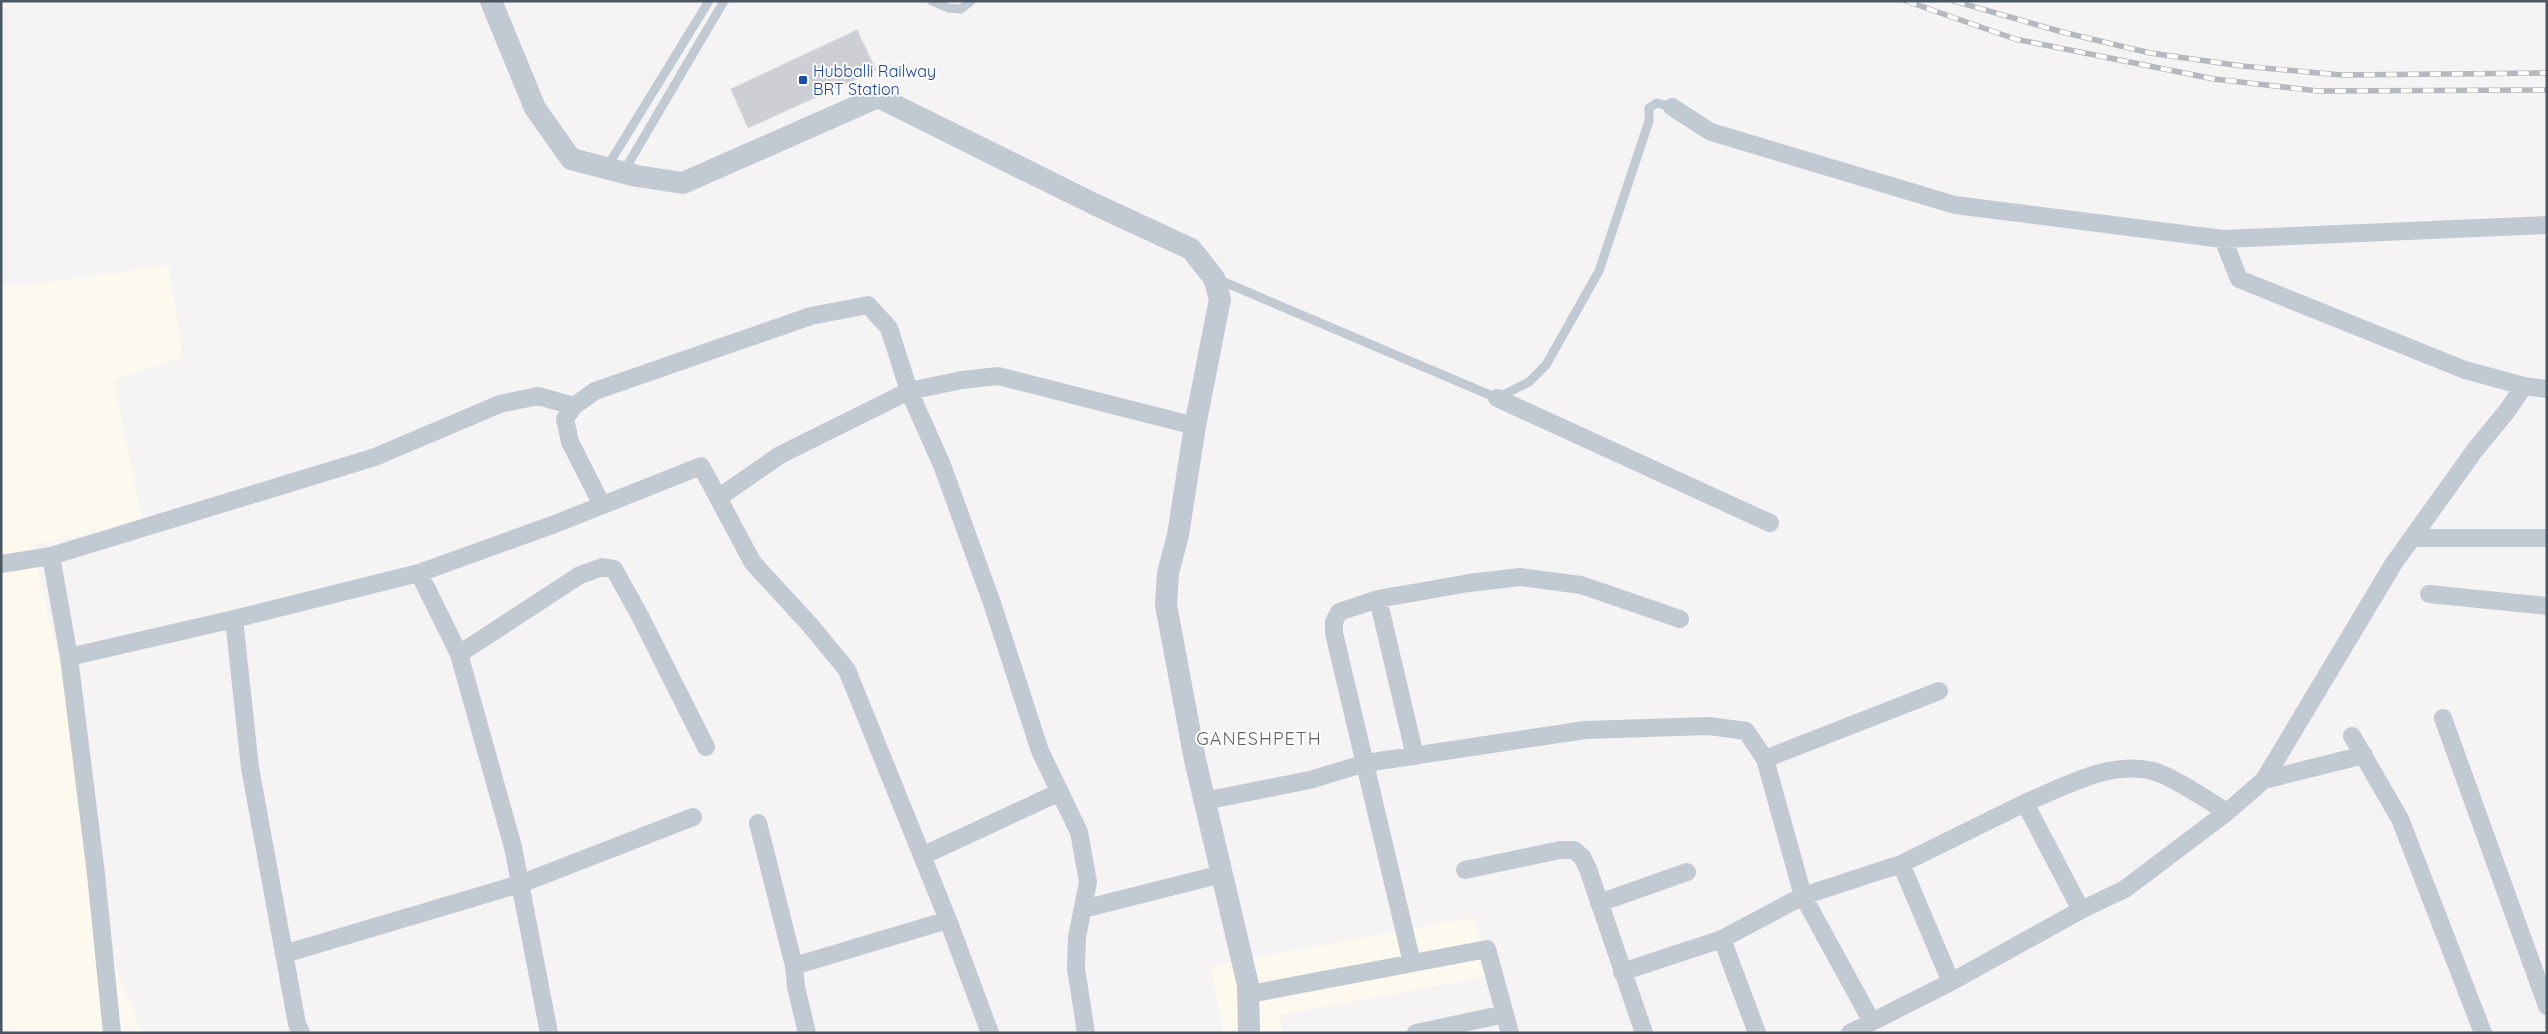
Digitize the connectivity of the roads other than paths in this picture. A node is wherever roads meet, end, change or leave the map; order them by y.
1 (491, 1) edge
2 (709, 1) edge
3 (724, 1) edge
4 (932, 1) edge
5 (971, 1) edge
6 (1672, 107) joint
7 (615, 170) junction
8 (2547, 225) edge
9 (2224, 240) junction
10 (1214, 278) junction
11 (2524, 386) junction
12 (2547, 389) edge
13 (908, 391) junction
14 (1497, 398) junction
15 (574, 406) junction
16 (1195, 426) junction
17 (718, 498) junction
18 (602, 505) junction
19 (1770, 523) dead end
20 (2412, 538) junction
21 (2547, 538) edge
22 (51, 556) junction
23 (1, 564) edge
24 (419, 573) junction
25 (2429, 594) dead end
26 (1378, 599) junction
27 (2547, 606) edge
28 (234, 619) junction
29 (1680, 619) dead end
30 (459, 654) junction
31 (70, 658) junction
32 (1939, 691) dead end
33 (2443, 718) dead end
34 (2352, 736) dead end
35 (706, 747) dead end
36 (1415, 756) junction
37 (2364, 756) junction
38 (1764, 759) junction
39 (1366, 762) junction
40 (2264, 780) junction
41 (1060, 792) junction
42 (1204, 801) junction
43 (2025, 803) junction
44 (2227, 812) junction
45 (693, 817) dead end
46 (758, 822) dead end
47 (922, 856) junction
48 (1901, 864) junction
49 (1465, 870) dead end
50 (1687, 872) dead end
51 (1222, 874) junction
52 (520, 884) junction
53 (1803, 896) junction
54 (1600, 903) junction
55 (1083, 909) junction
56 (2081, 910) junction
57 (948, 920) junction
58 (1722, 939) junction
59 (284, 954) junction
60 (1412, 963) junction
61 (794, 966) junction
62 (1622, 972) junction
63 (1951, 982) junction
64 (1250, 994) junction
65 (2547, 1006) edge
66 (1505, 1014) junction
67 (1872, 1022) junction
68 (112, 1033) edge
69 (301, 1033) edge
70 (549, 1033) edge
71 (807, 1033) edge
72 (990, 1033) edge
73 (1086, 1033) edge
74 (1249, 1033) edge
75 (1416, 1033) edge
76 (1510, 1033) edge
77 (1644, 1033) edge
78 (1757, 1033) edge
79 (1850, 1033) edge
80 (2483, 1033) edge

1 - 7 street
2 - 7 lane
3 - 7 lane
4 - 5 lane
6 - 9 street
6 - 14 lane
7 - 10 street
8 - 9 street
9 - 11 street
10 - 14 lane
10 - 16 street
11 - 12 street
11 - 20 street
13 - 15 street
13 - 16 street
13 - 17 street
13 - 41 street
14 - 19 street
15 - 18 street
15 - 22 street
16 - 42 street
17 - 18 street
17 - 47 street
18 - 24 street
20 - 21 street
20 - 40 street
22 - 23 street
22 - 31 street
24 - 28 street
24 - 30 street
25 - 27 street
26 - 29 street
26 - 36 street
26 - 39 street
28 - 31 street
28 - 59 street
30 - 35 street
30 - 52 street
31 - 68 street
32 - 38 street
33 - 65 street
34 - 37 street
36 - 38 street
36 - 39 street
37 - 40 street
37 - 80 street
38 - 53 street
39 - 42 street
39 - 60 street
40 - 44 street
41 - 47 street
41 - 55 street
42 - 51 street
43 - 44 street
43 - 48 street
43 - 56 street
44 - 56 street
45 - 52 street
46 - 61 street
47 - 57 street
48 - 53 street
48 - 63 street
49 - 54 street
50 - 54 street
51 - 55 street
51 - 64 street
52 - 59 street
52 - 70 street
53 - 58 street
53 - 67 street
54 - 62 street
55 - 73 street
56 - 63 street
57 - 61 street
57 - 72 street
58 - 62 street
58 - 78 street
59 - 69 street
60 - 64 street
60 - 66 street
61 - 71 street
62 - 77 street
63 - 67 street
64 - 74 street
66 - 75 street
66 - 76 street
67 - 79 street

